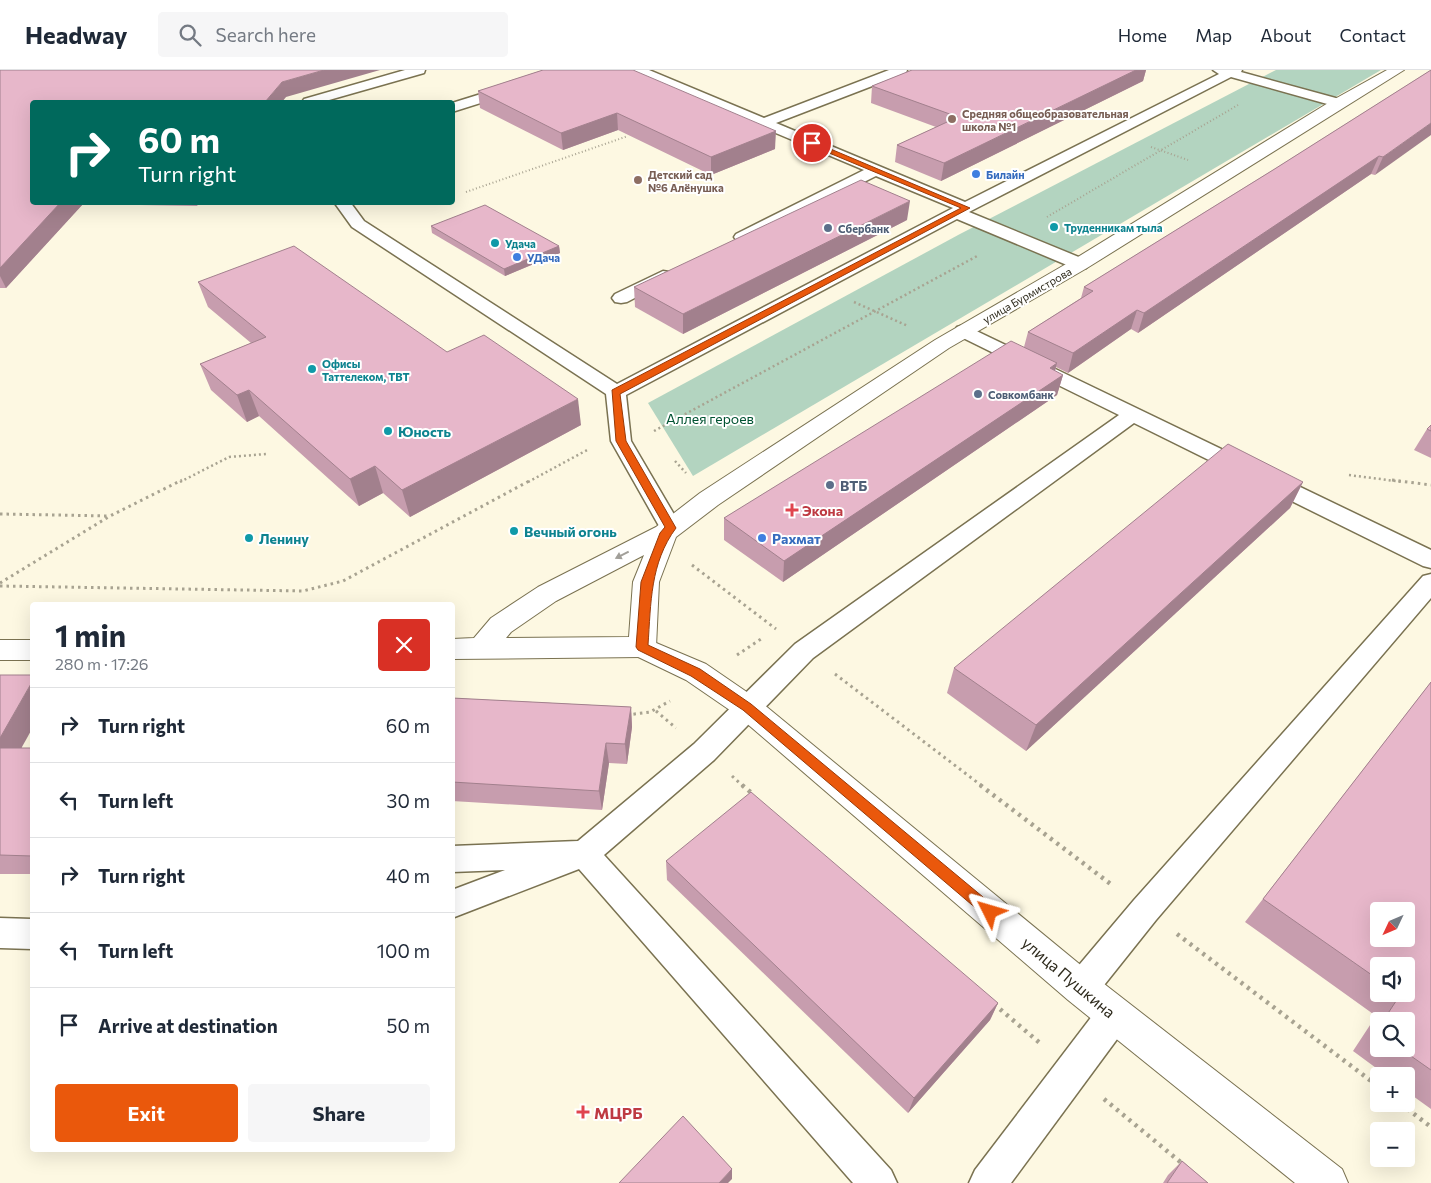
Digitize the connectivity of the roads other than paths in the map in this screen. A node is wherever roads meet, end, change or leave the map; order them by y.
1 (419, 70) edge
2 (571, 70) edge
3 (638, 70) edge
4 (901, 70) edge
5 (1397, 70) edge
6 (1228, 71) edge
7 (317, 100) edge
8 (1338, 103) junction
9 (455, 107) edge
10 (764, 123) junction
11 (876, 170) junction
12 (343, 205) edge
13 (962, 210) junction
14 (726, 245) edge
15 (1080, 264) junction
16 (674, 271) edge
17 (621, 298) dead end
18 (964, 331) junction
19 (616, 392) junction
20 (1133, 414) junction
21 (668, 530) junction
22 (1431, 560) edge
23 (1431, 582) edge
24 (642, 647) junction
25 (482, 648) junction
26 (455, 649) edge
27 (0, 650) edge
28 (30, 650) edge
29 (747, 707) junction
30 (584, 854) junction
31 (455, 859) edge
32 (455, 903) edge
33 (0, 934) edge
34 (30, 934) edge
35 (1081, 988) junction
36 (1114, 1015) junction
37 (878, 1183) edge
38 (988, 1183) edge
39 (1328, 1183) edge

1 - 7 lane
2 - 9 lane
3 - 10 lane
4 - 10 lane
5 - 8 street, улица Бурмистрова
6 - 8 lane
6 - 13 lane
8 - 15 street, улица Бурмистрова
10 - 11 lane
11 - 13 lane
11 - 14 lane
12 - 19 lane
13 - 15 lane
13 - 19 lane
15 - 18 street, улица Бурмистрова
16 - 17 lane
18 - 20 lane
18 - 21 street, улица Бурмистрова
19 - 21 lane
20 - 22 lane
20 - 29 lane
21 - 24 street
21 -> 25 street, улица Бурмистрова
23 - 35 lane
24 - 25 street
24 - 29 street, улица Пушкина
25 - 26 street
27 - 28 street
29 - 30 lane
29 - 35 street, улица Пушкина
30 - 31 lane
30 - 32 lane
30 - 37 lane
33 - 34 lane
35 - 36 street, улица Пушкина
36 - 38 lane
36 - 39 street, улица Пушкина

